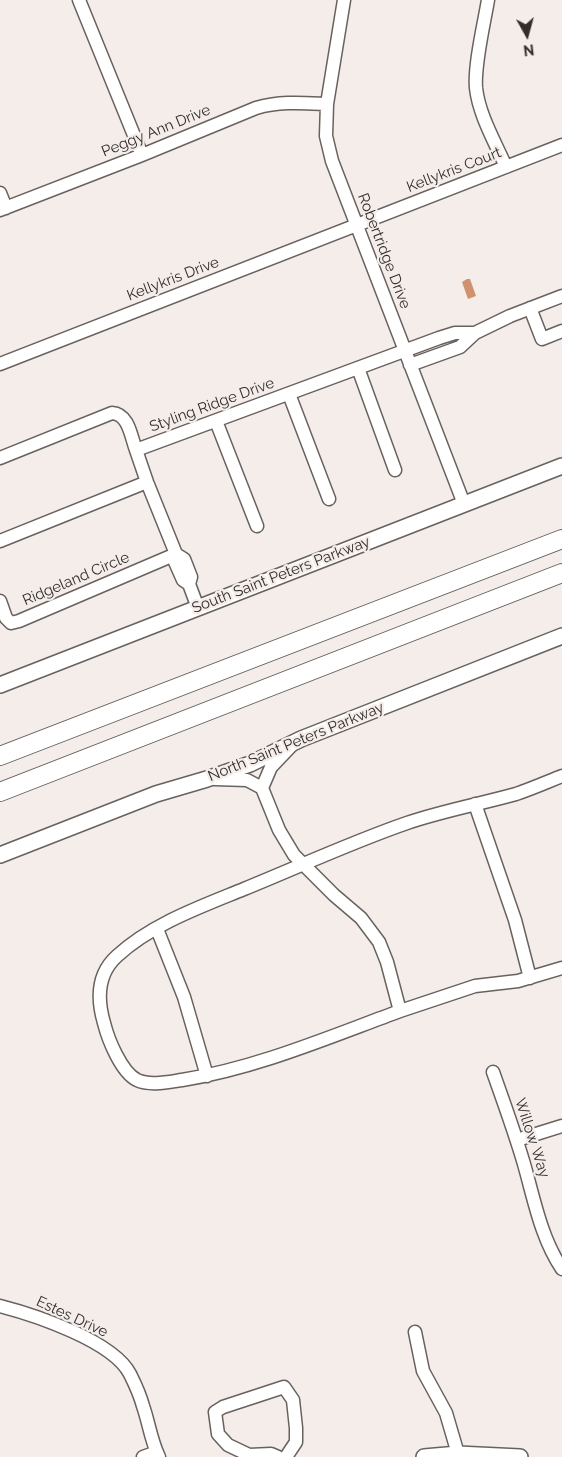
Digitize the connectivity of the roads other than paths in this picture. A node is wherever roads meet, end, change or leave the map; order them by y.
1 (79, 0) edge
2 (344, 0) edge
3 (488, 0) edge
4 (327, 104) junction
5 (562, 145) edge
6 (142, 155) junction
7 (506, 167) junction
8 (0, 192) edge
9 (3, 209) edge
10 (357, 225) junction
11 (562, 296) edge
12 (530, 308) junction
13 (562, 331) edge
14 (475, 333) junction
15 (405, 351) junction
16 (0, 364) edge
17 (410, 365) junction
18 (358, 368) junction
19 (289, 394) junction
20 (216, 421) junction
21 (136, 450) junction
22 (0, 458) edge
23 (562, 466) edge
24 (395, 470) dead end
25 (147, 482) junction
26 (329, 499) dead end
27 (464, 504) junction
28 (257, 526) dead end
29 (562, 539) edge
30 (0, 541) edge
31 (176, 554) junction
32 (562, 573) edge
33 (0, 601) edge
34 (198, 608) junction
35 (562, 636) edge
36 (0, 685) edge
37 (293, 744) junction
38 (0, 756) edge
39 (562, 776) edge
40 (206, 779) junction
41 (262, 788) junction
42 (0, 792) edge
43 (475, 804) junction
44 (0, 855) edge
45 (304, 864) junction
46 (157, 929) junction
47 (562, 968) edge
48 (530, 978) junction
49 (400, 1011) junction
50 (494, 1072) dead end
51 (207, 1076) junction
52 (562, 1126) edge
53 (517, 1140) junction
54 (562, 1269) edge
55 (0, 1306) edge
56 (414, 1332) dead end
57 (158, 1454) edge
58 (458, 1454) junction
59 (143, 1457) edge
60 (278, 1457) edge
61 (286, 1457) edge
62 (424, 1457) edge
63 (520, 1457) edge

1 - 6 street
2 - 4 street, Robertridge Drive
3 - 7 street
4 - 6 street, Peggy Ann Drive
4 - 10 street, Robertridge Drive
5 - 7 street, Kellykris Court
6 - 9 street, Peggy Ann Drive
7 - 10 street, Kellykris Court
8 - 9 street
10 - 15 street, Robertridge Drive
10 - 16 street, Kellykris Drive
11 - 12 street
12 - 13 street
12 - 14 street
14 - 15 street, Styling Ridge Drive
14 - 17 street
15 - 17 street, Robertridge Drive
15 - 18 street, Styling Ridge Drive
17 - 27 street, Robertridge Drive
18 - 19 street, Styling Ridge Drive
18 - 24 street
19 - 20 street, Styling Ridge Drive
19 - 26 street
20 - 21 street, Styling Ridge Drive
20 - 28 street
21 - 22 street
21 - 25 street, Styling Ridge Drive
23 - 27 main road, South Saint Peters Parkway
25 - 30 street
25 - 31 street, Styling Ridge Drive
27 - 34 main road, South Saint Peters Parkway
29 - 38 highway
31 - 33 street, Ridgeland Circle
31 - 34 street, Styling Ridge Drive
32 - 42 highway
34 - 36 main road, South Saint Peters Parkway
35 - 37 main road, North Saint Peters Parkway
37 - 40 main road, North Saint Peters Parkway
37 - 41 street
39 - 43 street
40 - 41 street
40 - 44 main road, North Saint Peters Parkway
41 - 45 street
43 - 45 street
43 - 48 street
45 - 46 street
45 - 49 street
46 - 51 street
46 - 51 street
47 - 48 street
48 - 49 street
49 - 51 street
50 - 53 street, Willow Way
52 - 53 street
53 - 54 street, Willow Way
55 - 57 street, Estes Drive
56 - 58 street
57 - 59 street, Estes Drive
58 - 62 main road
58 - 63 main road
60 - 61 street

